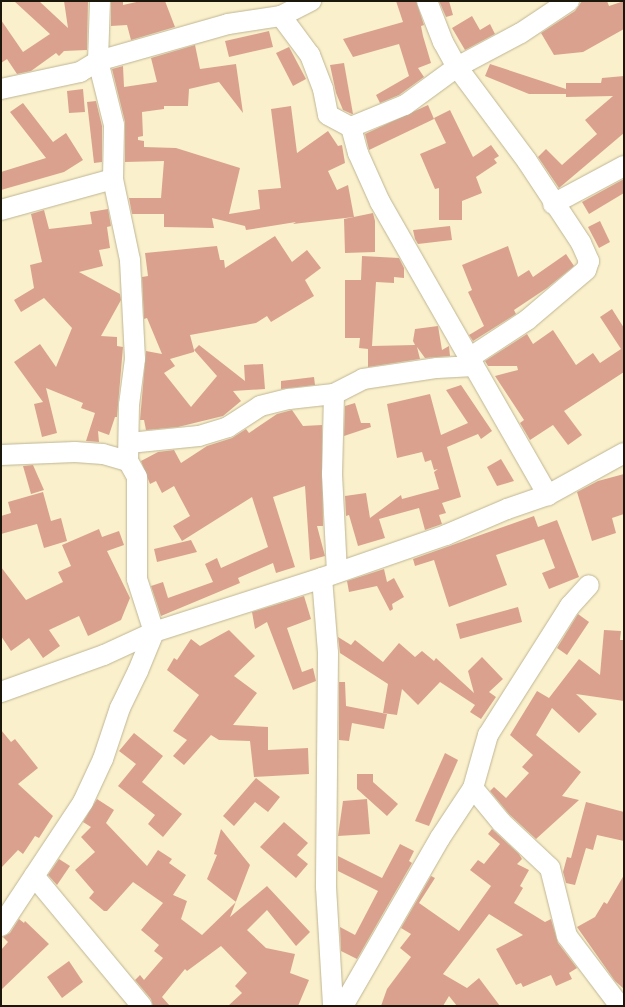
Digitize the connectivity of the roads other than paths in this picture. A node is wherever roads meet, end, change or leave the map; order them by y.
1 (100, 1) edge
2 (311, 1) edge
3 (428, 1) edge
4 (569, 1) edge
5 (281, 16) junction
6 (98, 61) junction
7 (457, 67) junction
8 (1, 89) edge
9 (351, 127) junction
10 (624, 166) edge
11 (113, 179) junction
12 (553, 204) junction
13 (1, 210) edge
14 (471, 362) junction
15 (334, 394) junction
16 (128, 452) junction
17 (624, 453) edge
18 (1, 455) edge
19 (548, 495) junction
20 (329, 575) junction
21 (589, 584) dead end
22 (154, 632) junction
23 (1, 692) edge
24 (473, 788) junction
25 (34, 876) junction
26 (1, 926) edge
27 (142, 1006) edge
28 (333, 1006) edge
29 (343, 1006) edge
30 (620, 1006) edge

1 - 6 street
2 - 5 street
3 - 7 street
4 - 7 street
5 - 6 street
5 - 9 street
6 - 8 street
6 - 11 street
7 - 9 street
7 - 12 street
9 - 14 street
10 - 12 street
11 - 13 street
11 - 16 street
12 - 14 street
14 - 15 street
14 - 19 street
15 - 16 street
15 - 20 street
16 - 18 street
16 - 22 street
17 - 19 street
19 - 20 street
20 - 22 street
20 - 28 street
21 - 24 street
22 - 23 street
22 - 25 street
24 - 29 street
24 - 30 street
25 - 26 street
25 - 27 street

